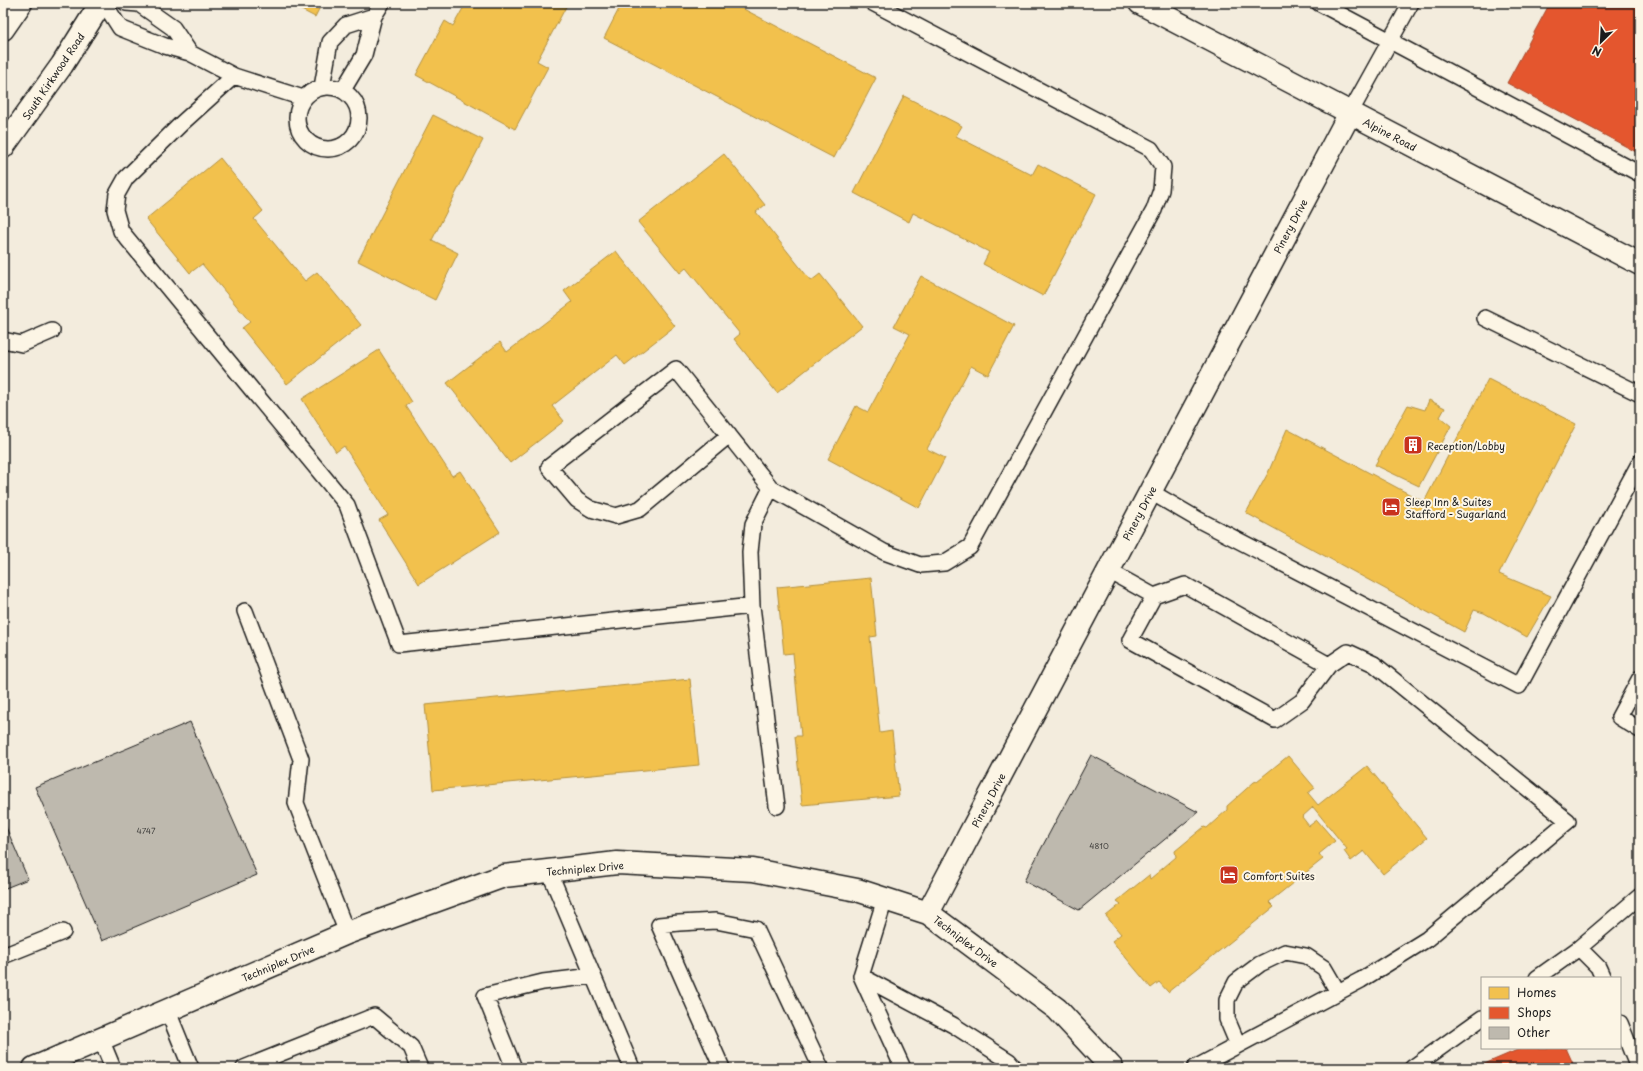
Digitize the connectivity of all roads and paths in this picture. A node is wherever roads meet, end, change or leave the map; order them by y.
1 (21, 3) edge
2 (103, 3) edge
3 (126, 3) edge
4 (382, 3) edge
5 (873, 3) edge
6 (1140, 3) edge
7 (1319, 3) edge
8 (1411, 3) edge
9 (374, 16) junction
10 (3, 30) edge
11 (1390, 41) junction
12 (190, 53) junction
13 (234, 76) junction
14 (322, 87) junction
15 (343, 90) junction
16 (303, 98) junction
17 (1350, 113) junction
18 (3, 147) edge
19 (1640, 174) edge
20 (1640, 264) edge
21 (1485, 318) dead end
22 (52, 331) dead end
23 (3, 340) edge
24 (1640, 394) edge
25 (729, 435) junction
26 (1640, 462) edge
27 (772, 488) junction
28 (1151, 492) junction
29 (1109, 571) junction
30 (1154, 596) junction
31 (752, 606) junction
32 (245, 611) dead end
33 (1328, 665) junction
34 (1640, 678) edge
35 (1640, 730) edge
36 (777, 806) dead end
37 (549, 871) junction
38 (1640, 896) edge
39 (885, 899) junction
40 (928, 913) junction
41 (63, 932) dead end
42 (347, 933) junction
43 (1579, 948) junction
44 (3, 956) edge
45 (593, 976) junction
46 (861, 976) junction
47 (1538, 977) edge
48 (1603, 977) edge
49 (1338, 992) junction
50 (167, 1009) junction
51 (1481, 1019) edge
52 (1621, 1026) edge
53 (101, 1039) junction
54 (1238, 1046) junction
55 (34, 1068) edge
56 (113, 1068) edge
57 (191, 1068) edge
58 (244, 1068) edge
59 (420, 1068) edge
60 (514, 1068) edge
61 (628, 1068) edge
62 (722, 1068) edge
63 (821, 1068) edge
64 (903, 1068) edge
65 (1015, 1068) edge
66 (1112, 1068) edge
67 (1195, 1068) edge
68 (1412, 1068) edge
69 (1638, 1068) edge

1 - 10 street
2 - 12 lane
2 - 18 street, South Kirkwood Road
3 - 12 lane
4 - 9 lane
5 - 27 lane
6 - 17 street, Alpine Road
7 - 11 lane
8 - 11 lane
9 - 14 lane
9 - 15 lane
11 - 17 lane
11 - 19 lane
12 - 13 lane
13 - 16 lane
13 - 31 lane
14 - 15 lane
14 - 16 lane
15 - 16 lane
17 - 20 street, Alpine Road
17 - 28 street, Pinery Drive
21 - 24 lane
22 - 23 lane
25 - 25 lane
25 - 27 lane
26 - 28 lane
27 - 31 lane
28 - 29 street, Pinery Drive
29 - 30 lane
29 - 40 street, Pinery Drive
30 - 33 lane
30 - 33 lane
31 - 36 lane
32 - 42 lane
33 - 49 lane
34 - 35 lane
37 - 39 street, Techniplex Drive
37 - 42 street, Techniplex Drive
37 - 45 lane
38 - 43 lane
39 - 40 street, Techniplex Drive
39 - 46 lane
40 - 66 street, Techniplex Drive
41 - 44 lane
42 - 50 street, Techniplex Drive
43 - 47 lane
43 - 48 lane
45 - 60 lane
45 - 61 lane
46 - 64 lane
46 - 65 lane
49 - 54 lane
49 - 54 lane
50 - 53 street, Techniplex Drive
50 - 57 lane
51 - 68 lane
52 - 69 lane
53 - 55 street, Techniplex Drive
53 - 56 lane
54 - 67 lane
58 - 59 lane
62 - 63 lane

